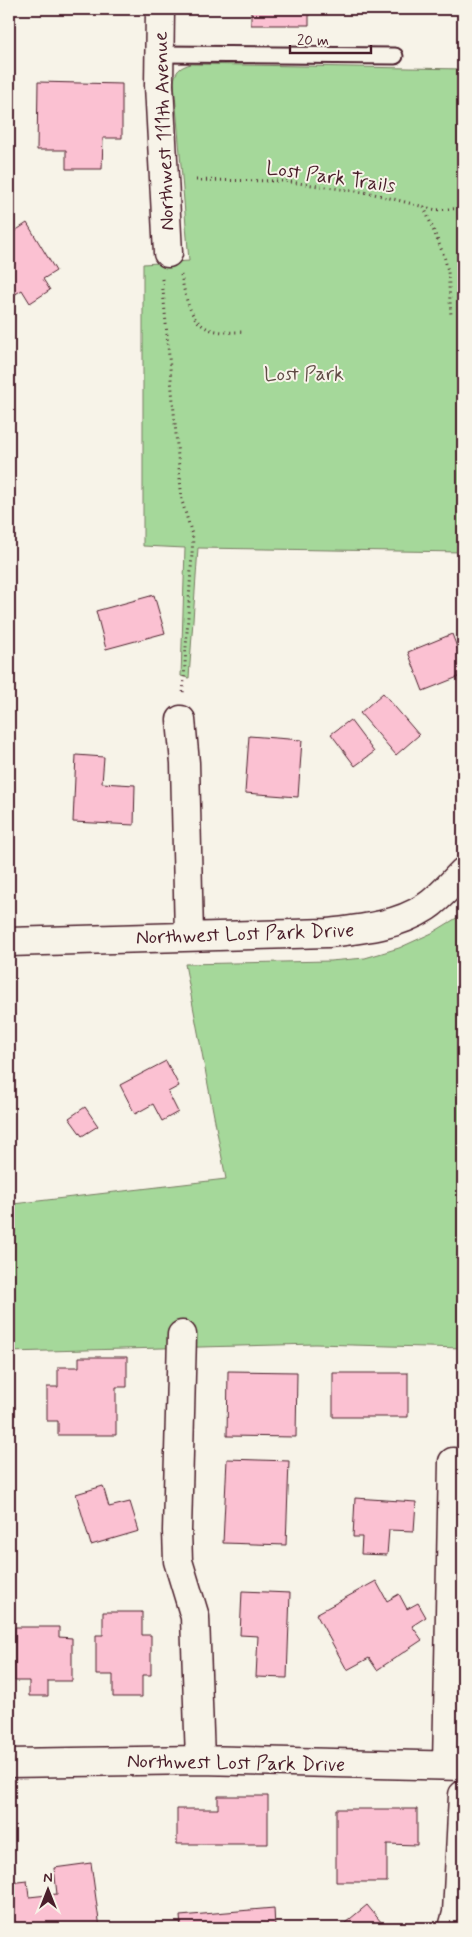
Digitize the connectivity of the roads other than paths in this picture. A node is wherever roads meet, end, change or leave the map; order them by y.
1 (160, 9) edge
2 (159, 54) junction
3 (395, 56) dead end
4 (168, 253) road end
5 (181, 720) road end
6 (463, 872) edge
7 (189, 936) junction
8 (9, 942) edge
9 (182, 1335) dead end
10 (453, 1462) dead end
11 (200, 1760) junction
12 (9, 1762) edge
13 (455, 1765) edge
14 (463, 1795) edge
15 (453, 1928) edge

1 - 2 street, Northwest 111th Avenue
2 - 3 lane
2 - 4 street, Northwest 111th Avenue
5 - 7 street
6 - 7 street, Northwest Lost Park Drive
7 - 8 street, Northwest Lost Park Drive
9 - 11 street
10 - 13 street
11 - 12 street, Northwest Lost Park Drive
11 - 13 street, Northwest Lost Park Drive
14 - 15 street

